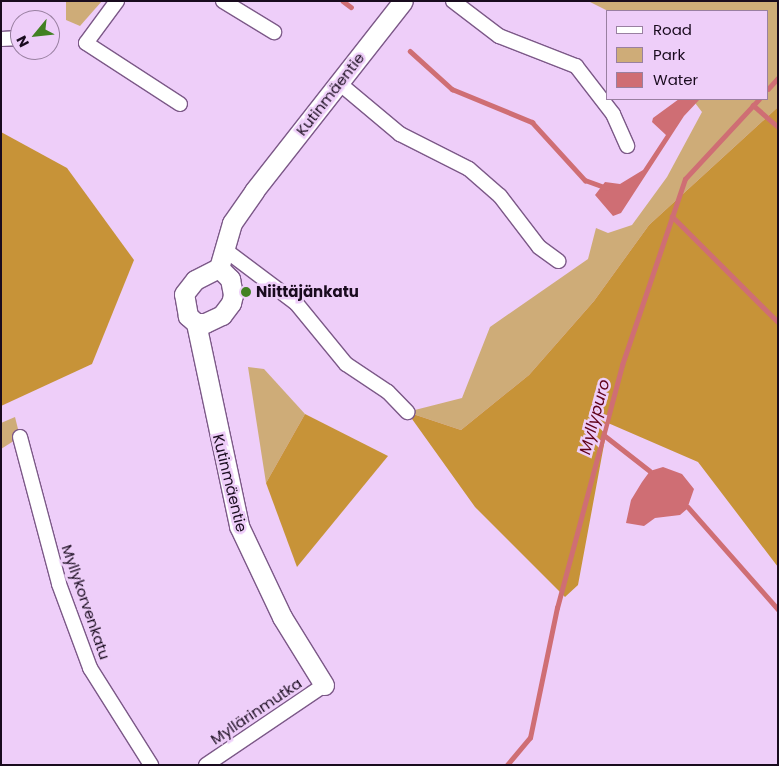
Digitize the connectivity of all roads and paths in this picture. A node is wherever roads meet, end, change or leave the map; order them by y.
1 (117, 1) edge
2 (223, 1) edge
3 (403, 1) edge
4 (453, 1) edge
5 (274, 32) dead end
6 (338, 83) junction
7 (180, 104) dead end
8 (627, 146) dead end
9 (224, 249) junction
10 (558, 261) dead end
11 (219, 268) junction
12 (196, 323) junction
13 (406, 412) dead end
14 (20, 437) dead end
15 (324, 685) joint
16 (151, 765) edge
17 (206, 765) edge

1 - 7 street
2 - 5 street
3 - 6 street, Kutinmäentie
4 - 8 street
6 - 9 street, Kutinmäentie
6 - 10 street
9 - 11 street, Kutinmäentie
9 - 13 street
11 - 12 street, Kutinmäentie
11 - 12 street
12 - 15 street, Kutinmäentie
14 - 16 street, Myllykorvenkatu
15 - 17 street, Myllärinmutka

